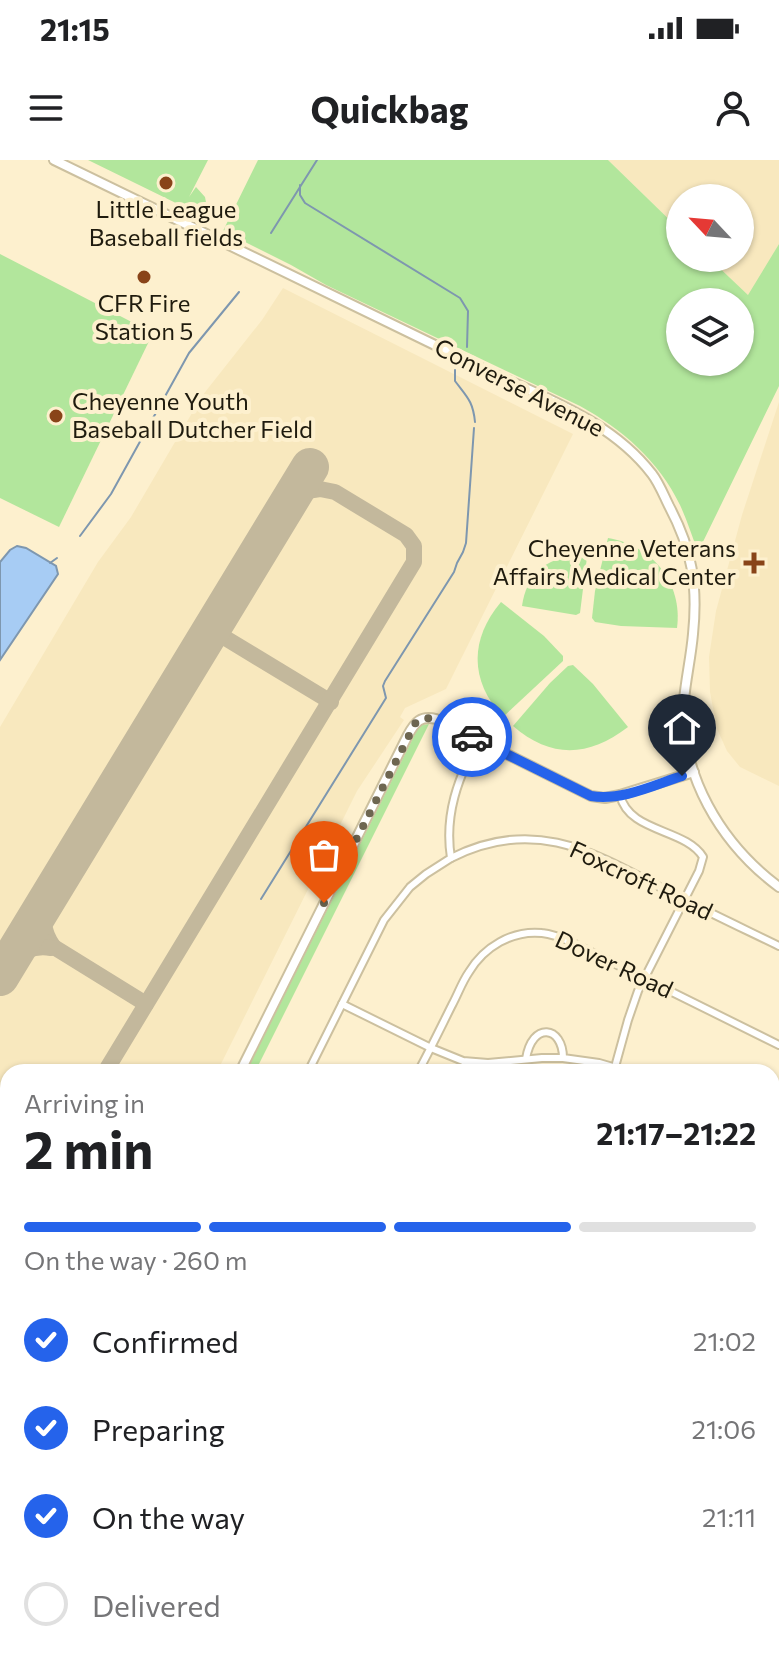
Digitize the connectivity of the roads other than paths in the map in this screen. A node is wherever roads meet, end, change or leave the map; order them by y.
1 (54, 160) edge
2 (478, 740) junction
3 (694, 772) junction
4 (620, 795) junction
5 (451, 858) junction
6 (779, 887) edge
7 (684, 899) junction
8 (779, 946) edge
9 (644, 978) junction
10 (342, 1004) junction
11 (779, 1045) edge
12 (431, 1048) junction
13 (563, 1058) junction
14 (526, 1059) junction
15 (244, 1064) edge
16 (312, 1064) edge
17 (422, 1064) edge
18 (603, 1064) edge
19 (616, 1064) edge

1 - 3 main road, Converse Avenue
2 - 4 main road
2 - 5 street
2 - 15 main road
3 - 4 main road
3 - 6 main road, Converse Avenue
4 - 7 street
5 - 7 street, Foxcroft Road
5 - 10 street, Foxcroft Road
7 - 8 street, Foxcroft Road
7 - 9 street
9 - 11 street, Dover Road
9 - 12 street, Dover Road
9 - 19 street
10 - 12 street
10 - 16 street, Foxcroft Road
12 - 14 street
12 - 17 street, Dover Road
13 - 14 street
13 - 14 street
13 - 18 street

